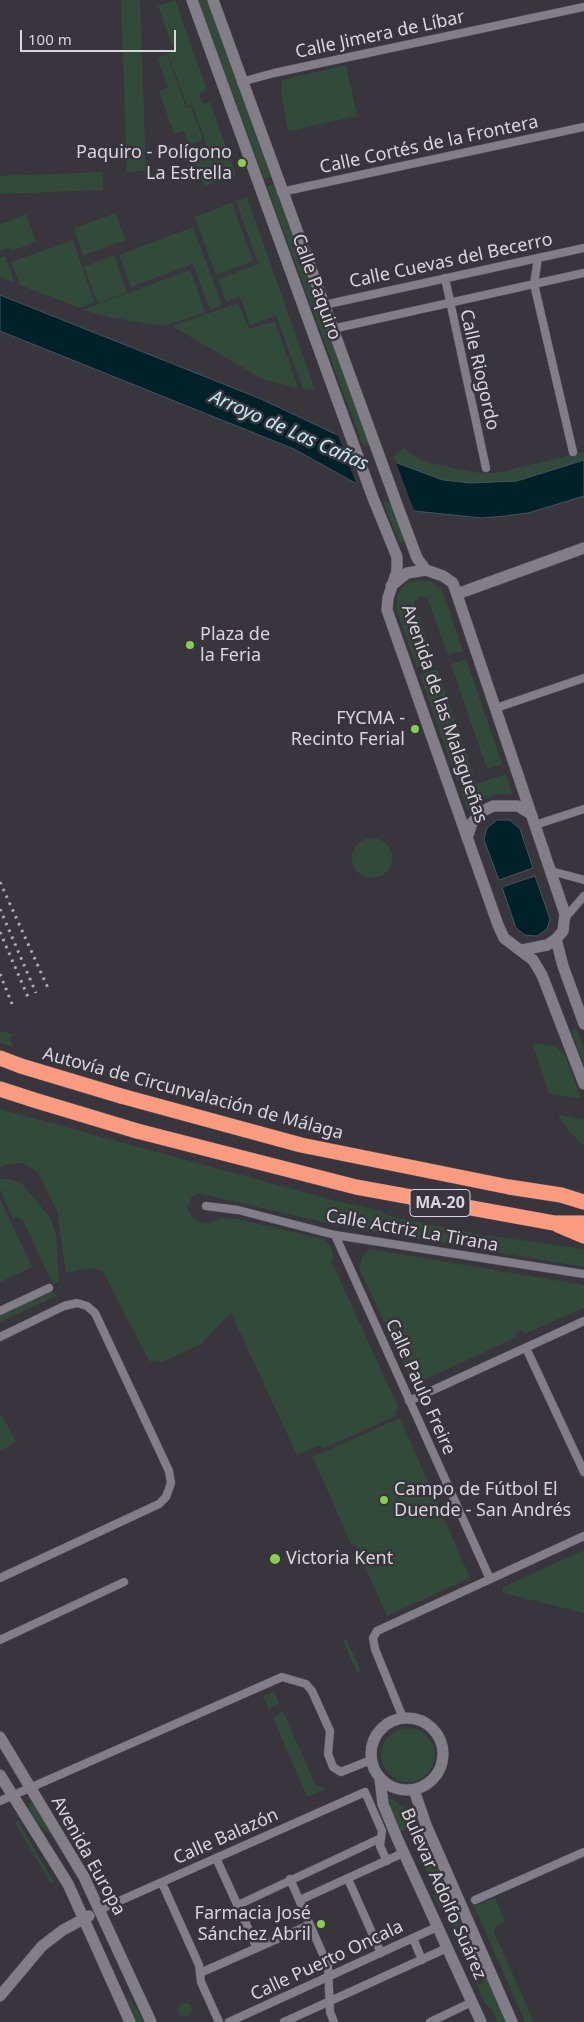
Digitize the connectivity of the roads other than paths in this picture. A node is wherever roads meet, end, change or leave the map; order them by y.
1 (192, 0) edge
2 (213, 0) edge
3 (584, 7) edge
4 (241, 82) junction
5 (584, 127) edge
6 (281, 192) junction
7 (584, 248) edge
8 (538, 258) junction
9 (584, 273) edge
10 (445, 278) junction
11 (534, 284) junction
12 (449, 303) junction
13 (324, 305) junction
14 (332, 329) junction
15 (573, 452) dead end
16 (486, 468) dead end
17 (584, 548) edge
18 (426, 570) junction
19 (391, 586) junction
20 (457, 594) junction
21 (584, 678) edge
22 (496, 708) junction
23 (584, 809) edge
24 (533, 819) junction
25 (467, 838) junction
26 (551, 871) junction
27 (584, 880) edge
28 (584, 896) edge
29 (565, 918) junction
30 (556, 939) junction
31 (522, 950) junction
32 (584, 1024) edge
33 (0, 1058) edge
34 (584, 1084) edge
35 (0, 1089) edge
36 (561, 1195) junction
37 (584, 1195) edge
38 (584, 1202) edge
39 (206, 1206) dead end
40 (554, 1223) junction
41 (584, 1223) edge
42 (335, 1235) junction
43 (584, 1236) edge
44 (584, 1274) edge
45 (49, 1288) dead end
46 (0, 1311) edge
47 (584, 1322) edge
48 (0, 1337) edge
49 (526, 1348) junction
50 (409, 1401) junction
51 (584, 1472) edge
52 (584, 1536) edge
53 (0, 1578) edge
54 (490, 1579) junction
55 (124, 1582) dead end
56 (0, 1640) edge
57 (403, 1718) junction
58 (0, 1737) edge
59 (371, 1760) junction
60 (0, 1775) edge
61 (380, 1779) junction
62 (30, 1788) junction
63 (414, 1790) junction
64 (12, 1796) junction
65 (0, 1801) edge
66 (381, 1838) junction
67 (584, 1852) edge
68 (403, 1853) junction
69 (216, 1858) junction
70 (387, 1860) junction
71 (290, 1879) junction
72 (348, 1879) junction
73 (162, 1882) junction
74 (300, 1900) junction
75 (475, 1900) dead end
76 (238, 1905) junction
77 (99, 1910) junction
78 (84, 1918) junction
79 (309, 1925) junction
80 (437, 1927) junction
81 (413, 1938) junction
82 (257, 1948) junction
83 (447, 1948) junction
84 (381, 1953) junction
85 (422, 1960) junction
86 (200, 1973) junction
87 (329, 1977) junction
88 (0, 1996) edge
89 (329, 2001) junction
90 (472, 2002) junction
91 (130, 2022) edge
92 (151, 2022) edge
93 (218, 2022) edge
94 (229, 2022) edge
95 (284, 2022) edge
96 (334, 2022) edge
97 (430, 2022) edge
98 (481, 2022) edge
99 (512, 2022) edge

1 - 19 main road, Calle Paquiro
2 - 4 main road, Calle Paquiro
3 - 4 street, Calle Jimera de Líbar
4 - 6 main road, Calle Paquiro
5 - 6 street, Calle Cortés de la Frontera
6 - 13 main road, Calle Paquiro
7 - 8 street, Calle Cuevas del Becerro
8 - 10 street, Calle Cuevas del Becerro
8 - 11 street
9 - 11 street
10 - 12 street, Calle Riogordo
10 - 13 street, Calle Cuevas del Becerro
11 - 12 street
11 - 15 street
12 - 14 street
12 - 16 street, Calle Riogordo
13 - 14 main road, Calle Paquiro
14 - 18 main road, Calle Paquiro
17 - 20 main road
18 - 19 main road, Avenida de las Malagueñas
18 - 20 main road
19 - 25 main road, Avenida de las Malagueñas
20 - 22 main road
21 - 22 street
22 - 24 main road
23 - 24 street
24 - 25 main road, Avenida de las Malagueñas
24 - 26 main road
25 - 31 main road, Avenida de las Malagueñas
26 - 27 street
26 - 29 main road
28 - 29 street
29 - 30 main road
30 - 31 main road
30 - 32 main road
31 - 34 main road, Avenida de las Malagueñas
33 - 36 highway, Autovía de Circunvalación de Málaga / MA-20, bridge
35 - 40 highway, MA-20, bridge
36 - 37 highway
36 - 38 highway, Autovía de Circunvalación de Málaga / MA-20
39 - 42 street, Calle Actriz La Tirana
40 - 41 highway, MA-20
40 - 43 highway
42 - 44 street, Calle Actriz La Tirana
42 - 50 street, Calle Paulo Freire
45 - 46 street
47 - 49 street
48 - 53 street
49 - 50 street
49 - 51 street
50 - 54 street, Calle Paulo Freire
52 - 54 street
54 - 57 street
55 - 56 street
57 - 59 main road
57 - 63 main road
58 - 62 main road, Avenida Europa
59 - 61 main road
59 - 62 street
60 - 64 main road, Avenida Europa
61 - 63 main road
61 - 68 main road, Bulevar Adolfo Suárez
62 - 64 street
62 - 77 main road, Avenida Europa
63 - 99 main road, Bulevar Adolfo Suárez
64 - 65 street
64 - 78 main road, Avenida Europa
66 - 69 street, Calle Balazón
66 - 70 street
66 - 71 street
67 - 75 street
68 - 70 street
68 - 80 main road, Bulevar Adolfo Suárez
69 - 73 street, Calle Balazón
69 - 76 street
70 - 72 street
71 - 74 street
71 - 76 street
72 - 74 street
72 - 84 street
73 - 77 street, Calle Balazón
73 - 86 street
74 - 79 street
76 - 82 street
77 - 78 main road
77 - 92 main road, Avenida Europa
78 - 88 main road
78 - 91 main road, Avenida Europa
79 - 82 street
79 - 87 street
80 - 81 street, Calle Puerto Oncala
80 - 83 main road, Bulevar Adolfo Suárez
81 - 84 street, Calle Puerto Oncala
81 - 85 street
82 - 86 street
83 - 85 street, Calle Puerto Oncala
83 - 90 main road, Bulevar Adolfo Suárez
84 - 87 street, Calle Puerto Oncala
85 - 89 street, Calle Puerto Oncala
86 - 93 street
87 - 89 street
87 - 94 street, Calle Puerto Oncala
89 - 95 street, Calle Puerto Oncala
89 - 96 street
90 - 97 street
90 - 98 main road, Bulevar Adolfo Suárez

